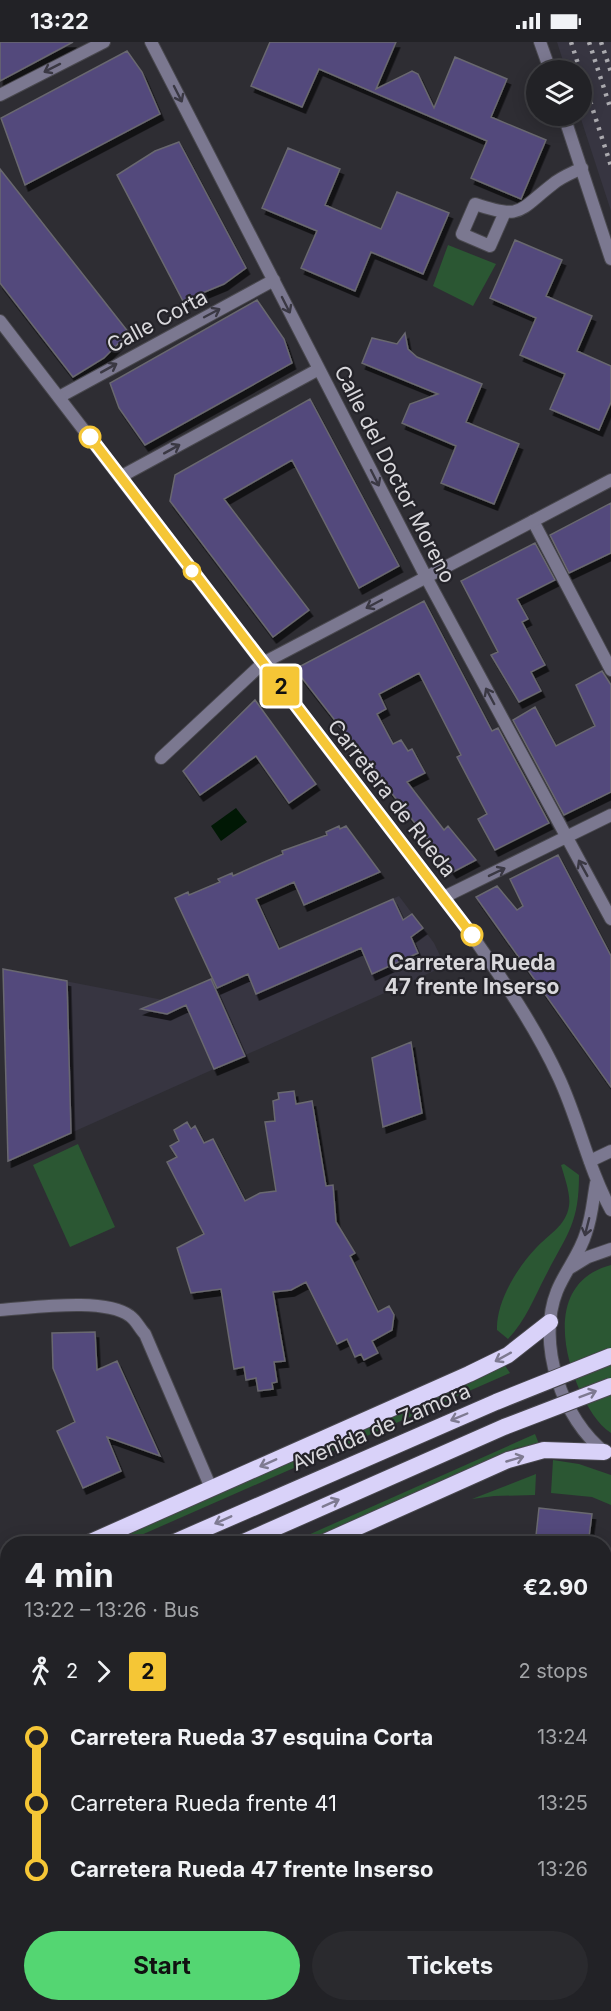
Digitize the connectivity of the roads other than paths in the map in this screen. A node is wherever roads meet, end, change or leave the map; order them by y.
1 (104, 42) edge
2 (152, 42) edge
3 (540, 42) edge
4 (546, 60) edge
5 (0, 95) edge
6 (567, 126) edge
7 (582, 168) junction
8 (505, 212) dead end
9 (611, 259) edge
10 (274, 280) junction
11 (0, 321) edge
12 (319, 369) junction
13 (59, 397) junction
14 (120, 477) junction
15 (611, 480) edge
16 (533, 521) junction
17 (426, 577) junction
18 (263, 663) junction
19 (611, 669) edge
20 (162, 758) dead end
21 (611, 815) edge
22 (566, 838) junction
23 (444, 897) junction
24 (611, 919) edge
25 (611, 1151) edge
26 (590, 1161) junction
27 (596, 1183) junction
28 (611, 1210) edge
29 (611, 1250) edge
30 (569, 1268) junction
31 (0, 1310) edge
32 (550, 1322) junction
33 (611, 1356) edge
34 (611, 1386) edge
35 (607, 1454) edge
36 (211, 1488) junction
37 (104, 1536) edge
38 (188, 1536) edge
39 (257, 1536) edge
40 (338, 1536) edge

1 -> 5 street
2 -> 10 street, Calle del Doctor Moreno
3 - 4 street
6 - 7 street
7 - 8 street
7 - 9 street
10 -> 12 street, Calle del Doctor Moreno
13 -> 10 street, Calle Corta
11 - 13 street, Carretera de Rueda
14 -> 12 street
12 -> 17 street, Calle del Doctor Moreno
13 - 14 street, Carretera de Rueda
14 - 18 street, Carretera de Rueda
15 - 16 street
16 - 17 street
16 - 19 street
17 -> 18 street
22 -> 17 street, Calle del Doctor Moreno
18 - 20 street
18 - 23 street, Carretera de Rueda
21 - 22 street
23 -> 22 street
24 -> 22 street, Calle del Doctor Moreno
23 - 26 street, Carretera de Rueda
25 - 26 street
26 - 27 street, Carretera de Rueda
27 - 28 street, Carretera de Rueda
27 -> 30 street, Carretera de Rueda
29 - 30 street
30 - 32 street, Carretera de Rueda
31 - 36 street
32 - 35 street, Carretera de Rueda
32 -> 36 highway
33 -> 38 highway, Avenida de Zamora, bridge
39 -> 34 highway, bridge
40 -> 35 highway
36 - 37 highway

